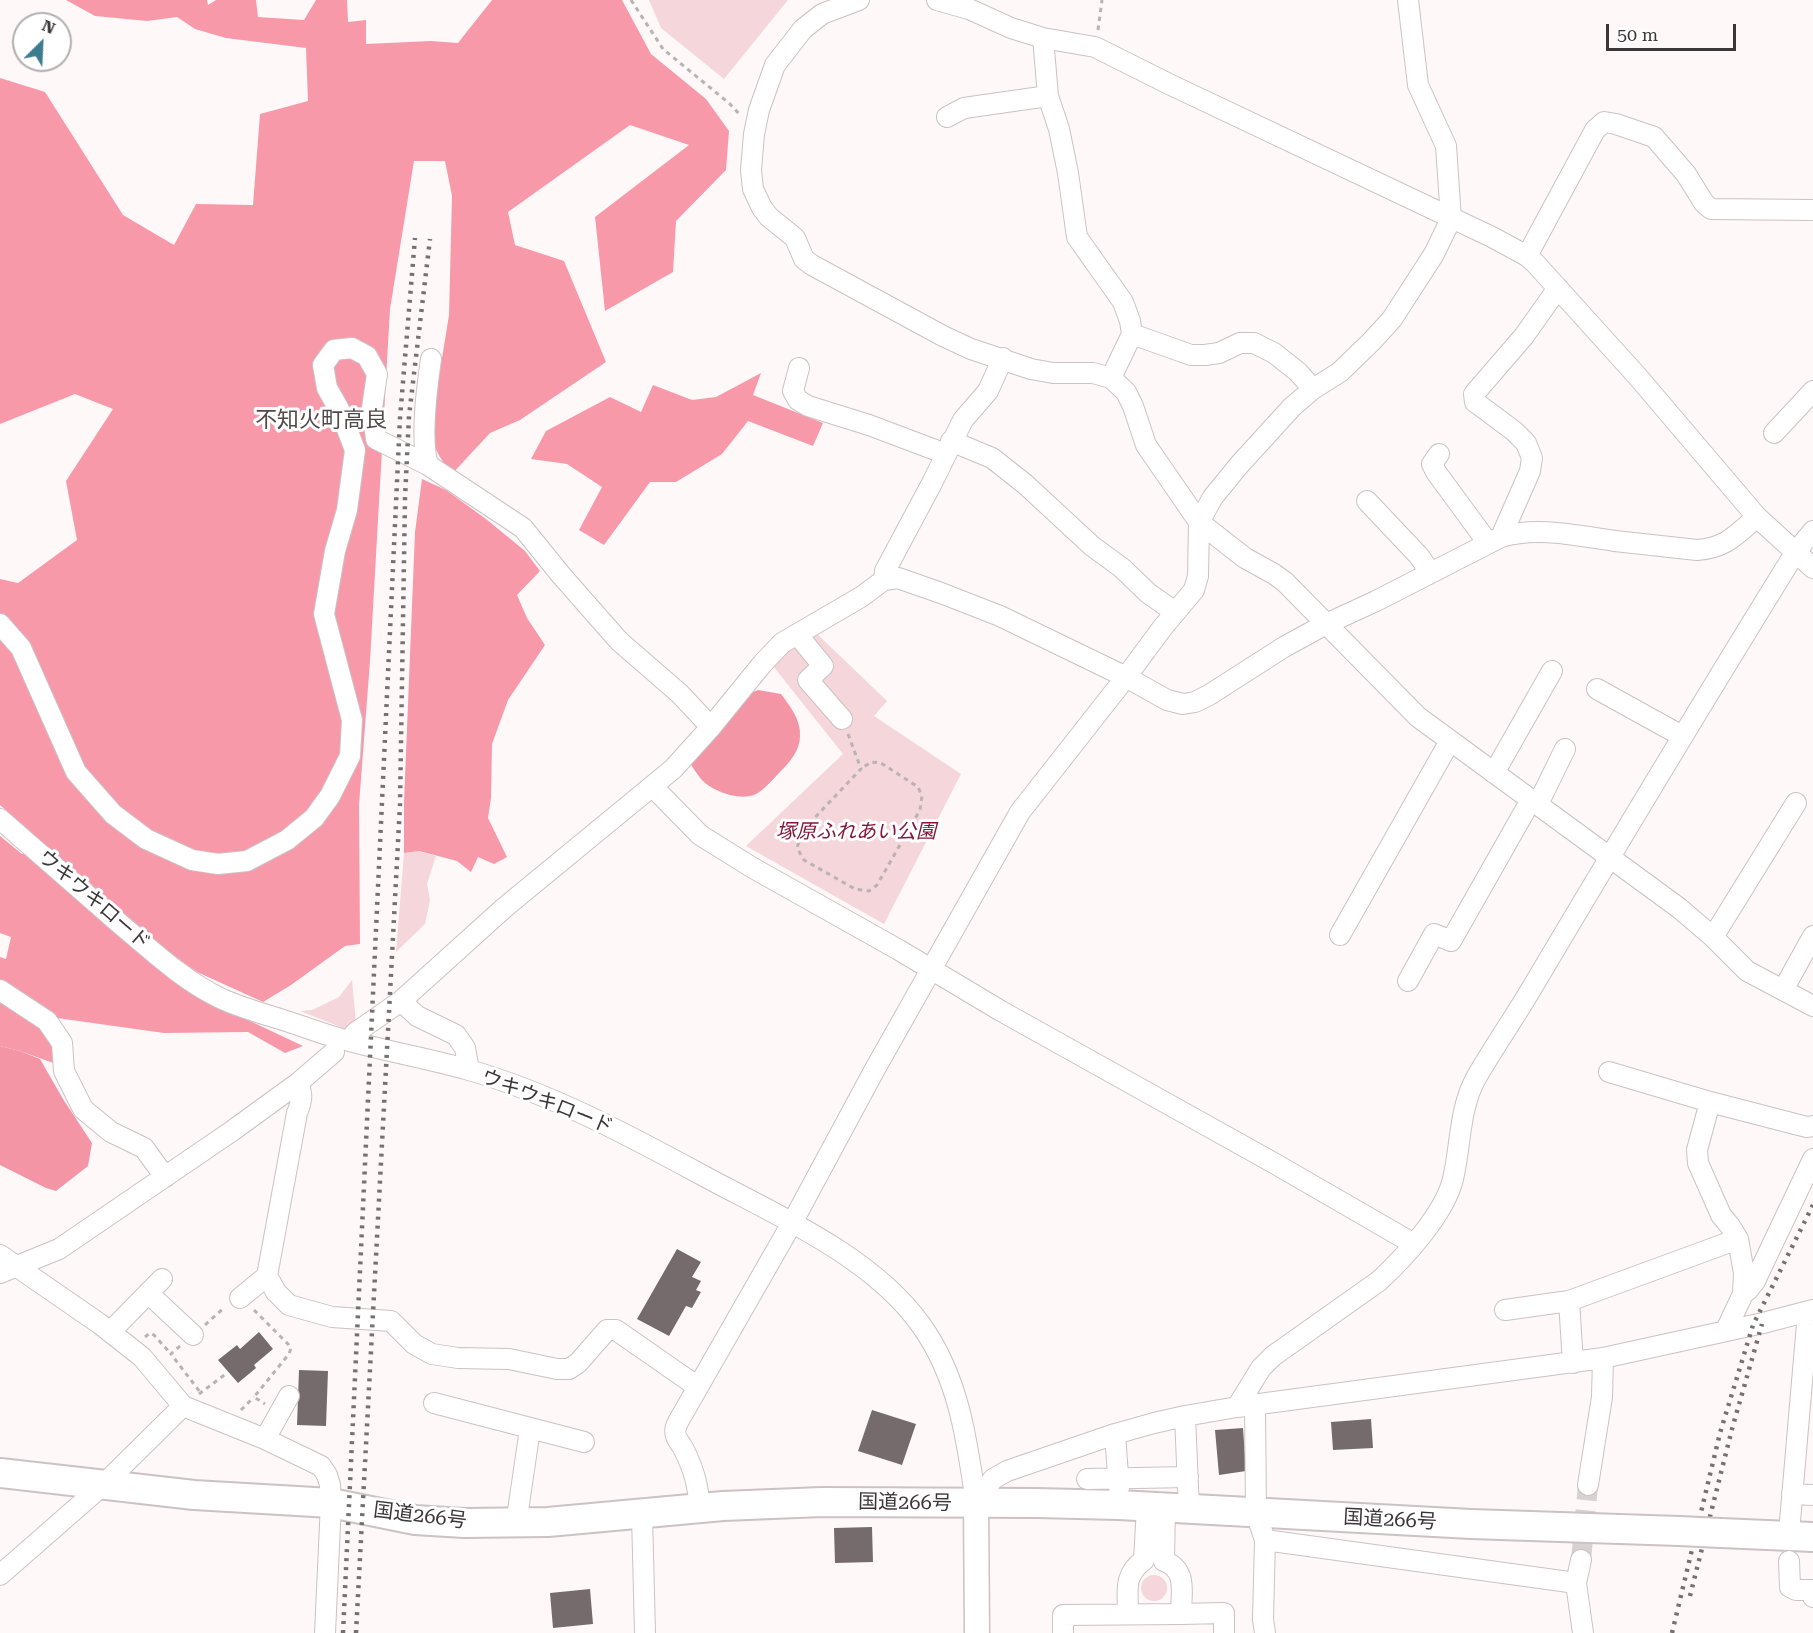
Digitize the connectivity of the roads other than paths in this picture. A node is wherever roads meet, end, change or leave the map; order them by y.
1 (859, 0) edge
2 (937, 0) edge
3 (1408, 0) edge
4 (1043, 38) junction
5 (1048, 96) junction
6 (947, 117) dead end
7 (1813, 210) edge
8 (1451, 219) junction
9 (1527, 256) junction
10 (1558, 288) junction
11 (1132, 334) junction
12 (1002, 358) junction
13 (431, 359) dead end
14 (799, 368) dead end
15 (1111, 378) junction
16 (1313, 389) junction
17 (1813, 391) edge
18 (1774, 433) dead end
19 (949, 447) junction
20 (1439, 454) dead end
21 (428, 465) junction
22 (1367, 501) dead end
23 (1757, 517) junction
24 (1199, 522) junction
25 (1813, 531) edge
26 (1494, 540) junction
27 (1795, 553) junction
28 (1813, 568) edge
29 (1430, 572) junction
30 (885, 580) junction
31 (1175, 612) junction
32 (0, 624) edge
33 (1326, 624) junction
34 (797, 634) junction
35 (1552, 671) dead end
36 (1126, 677) junction
37 (1597, 688) dead end
38 (842, 719) road end
39 (711, 727) junction
40 (1682, 736) junction
41 (1450, 741) junction
42 (1565, 749) dead end
43 (1494, 773) junction
44 (652, 786) junction
45 (1535, 802) junction
46 (1796, 803) dead end
47 (0, 819) edge
48 (1609, 858) junction
49 (1340, 935) dead end
50 (1813, 936) edge
51 (1713, 937) junction
52 (932, 970) junction
53 (1408, 981) dead end
54 (0, 990) edge
55 (1783, 990) junction
56 (401, 1001) junction
57 (1813, 1006) edge
58 (355, 1033) dead end
59 (334, 1052) dead end
60 (469, 1070) junction
61 (1609, 1072) dead end
62 (298, 1083) junction
63 (1710, 1102) junction
64 (1813, 1126) edge
65 (1813, 1158) edge
66 (165, 1177) junction
67 (792, 1223) junction
68 (1738, 1239) junction
69 (1414, 1244) junction
70 (5, 1265) edge
71 (267, 1276) junction
72 (1743, 1294) junction
73 (240, 1298) road end
74 (1569, 1301) junction
75 (1505, 1310) dead end
76 (1810, 1311) edge
77 (1726, 1330) junction
78 (110, 1332) junction
79 (192, 1335) road end
80 (1603, 1358) junction
81 (1573, 1363) junction
82 (698, 1387) junction
83 (434, 1403) dead end
84 (183, 1406) junction
85 (1246, 1406) junction
86 (1185, 1416) junction
87 (531, 1429) junction
88 (1115, 1434) junction
89 (584, 1442) dead end
90 (0, 1473) edge
91 (1086, 1475) dead end
92 (1188, 1477) junction
93 (103, 1485) junction
94 (1588, 1485) tunnel mouth
95 (1119, 1491) junction
96 (1792, 1494) junction
97 (1813, 1495) edge
98 (331, 1503) junction
99 (976, 1503) junction
100 (1167, 1508) junction
101 (700, 1509) junction
102 (1256, 1514) junction
103 (642, 1515) junction
104 (1790, 1521) dead end
105 (516, 1524) junction
106 (1813, 1537) edge
107 (1265, 1540) junction
108 (1581, 1560) tunnel mouth
109 (1789, 1560) dead end
110 (0, 1575) edge
111 (1576, 1583) junction
112 (1813, 1592) edge
113 (1128, 1614) junction
114 (1181, 1614) junction
115 (325, 1633) edge
116 (645, 1633) edge
117 (977, 1633) edge
118 (1063, 1633) edge
119 (1224, 1633) edge
120 (1265, 1633) edge
121 (1583, 1633) edge

1 - 12 street
2 - 4 street
3 - 8 street
4 - 5 street
4 - 8 street
5 - 6 street
5 - 11 street
7 - 9 street
8 - 9 street
8 - 16 street
9 - 10 street
10 - 23 street
10 - 26 street
11 - 15 street
11 - 16 street
12 - 15 street
12 - 19 street
13 - 21 street
14 - 19 street
15 - 24 street
16 - 24 street
17 - 18 street
19 - 30 street
19 - 31 street
20 - 26 street
21 - 32 street
21 - 39 street
22 - 29 street
23 - 26 street
23 - 27 street
24 - 31 street
24 - 33 street
25 - 27 street
26 - 29 street
27 - 28 street
27 - 40 street
29 - 33 street
30 - 34 street
30 - 36 street
31 - 36 street
33 - 36 street
33 - 41 street
34 - 38 street
34 - 39 street
35 - 43 street
36 - 52 street
37 - 40 street
39 - 44 street
40 - 48 street
41 - 43 street
41 - 49 street
42 - 45 street
43 - 45 street
44 - 52 street
44 - 56 street
45 - 48 street
45 - 53 street
46 - 51 street
47 - 60 street, ウキウキロード
48 - 51 street
48 - 69 street
50 - 55 street
51 - 55 street
52 - 67 street
52 - 69 street
54 - 66 street
55 - 57 street
56 - 58 street
56 - 60 street
59 - 62 street
60 - 67 street, ウキウキロード
61 - 63 street
62 - 66 street
62 - 71 street
63 - 64 street
63 - 68 street
65 - 72 street
66 - 70 street
67 - 82 street
67 - 99 street, ウキウキロード
68 - 72 street
68 - 74 street
69 - 85 street
70 - 78 street
71 - 73 street
71 - 82 street
72 - 77 street
74 - 75 street
74 - 81 street
76 - 77 street
76 - 96 street
77 - 80 street
78 - 79 street
78 - 84 street
80 - 81 street
80 - 94 street
81 - 85 street
82 - 101 street
83 - 87 street
84 - 93 street
84 - 98 street
85 - 86 street
85 - 102 street
86 - 88 street
86 - 92 street
87 - 89 street
87 - 105 street
88 - 95 street
88 - 99 street
90 - 93 highway, 国道266号
91 - 95 street
92 - 95 street
92 - 100 street
93 - 98 highway, 国道266号
93 - 110 street
95 - 99 highway, 国道266号
95 - 100 highway, 国道266号
96 - 97 street
96 - 104 street
98 - 105 highway, 国道266号
98 - 115 street
99 - 101 highway, 国道266号
99 - 117 main road
100 - 102 highway, 国道266号
100 - 113 street
100 - 114 street
101 - 103 highway, 国道266号
102 - 106 highway, 国道266号, bridge
102 - 107 street
103 - 105 highway, 国道266号
103 - 116 street
107 - 111 street
107 - 120 street
108 - 111 street
109 - 112 street
111 - 121 street
113 - 114 street
113 - 118 street
114 - 119 street

